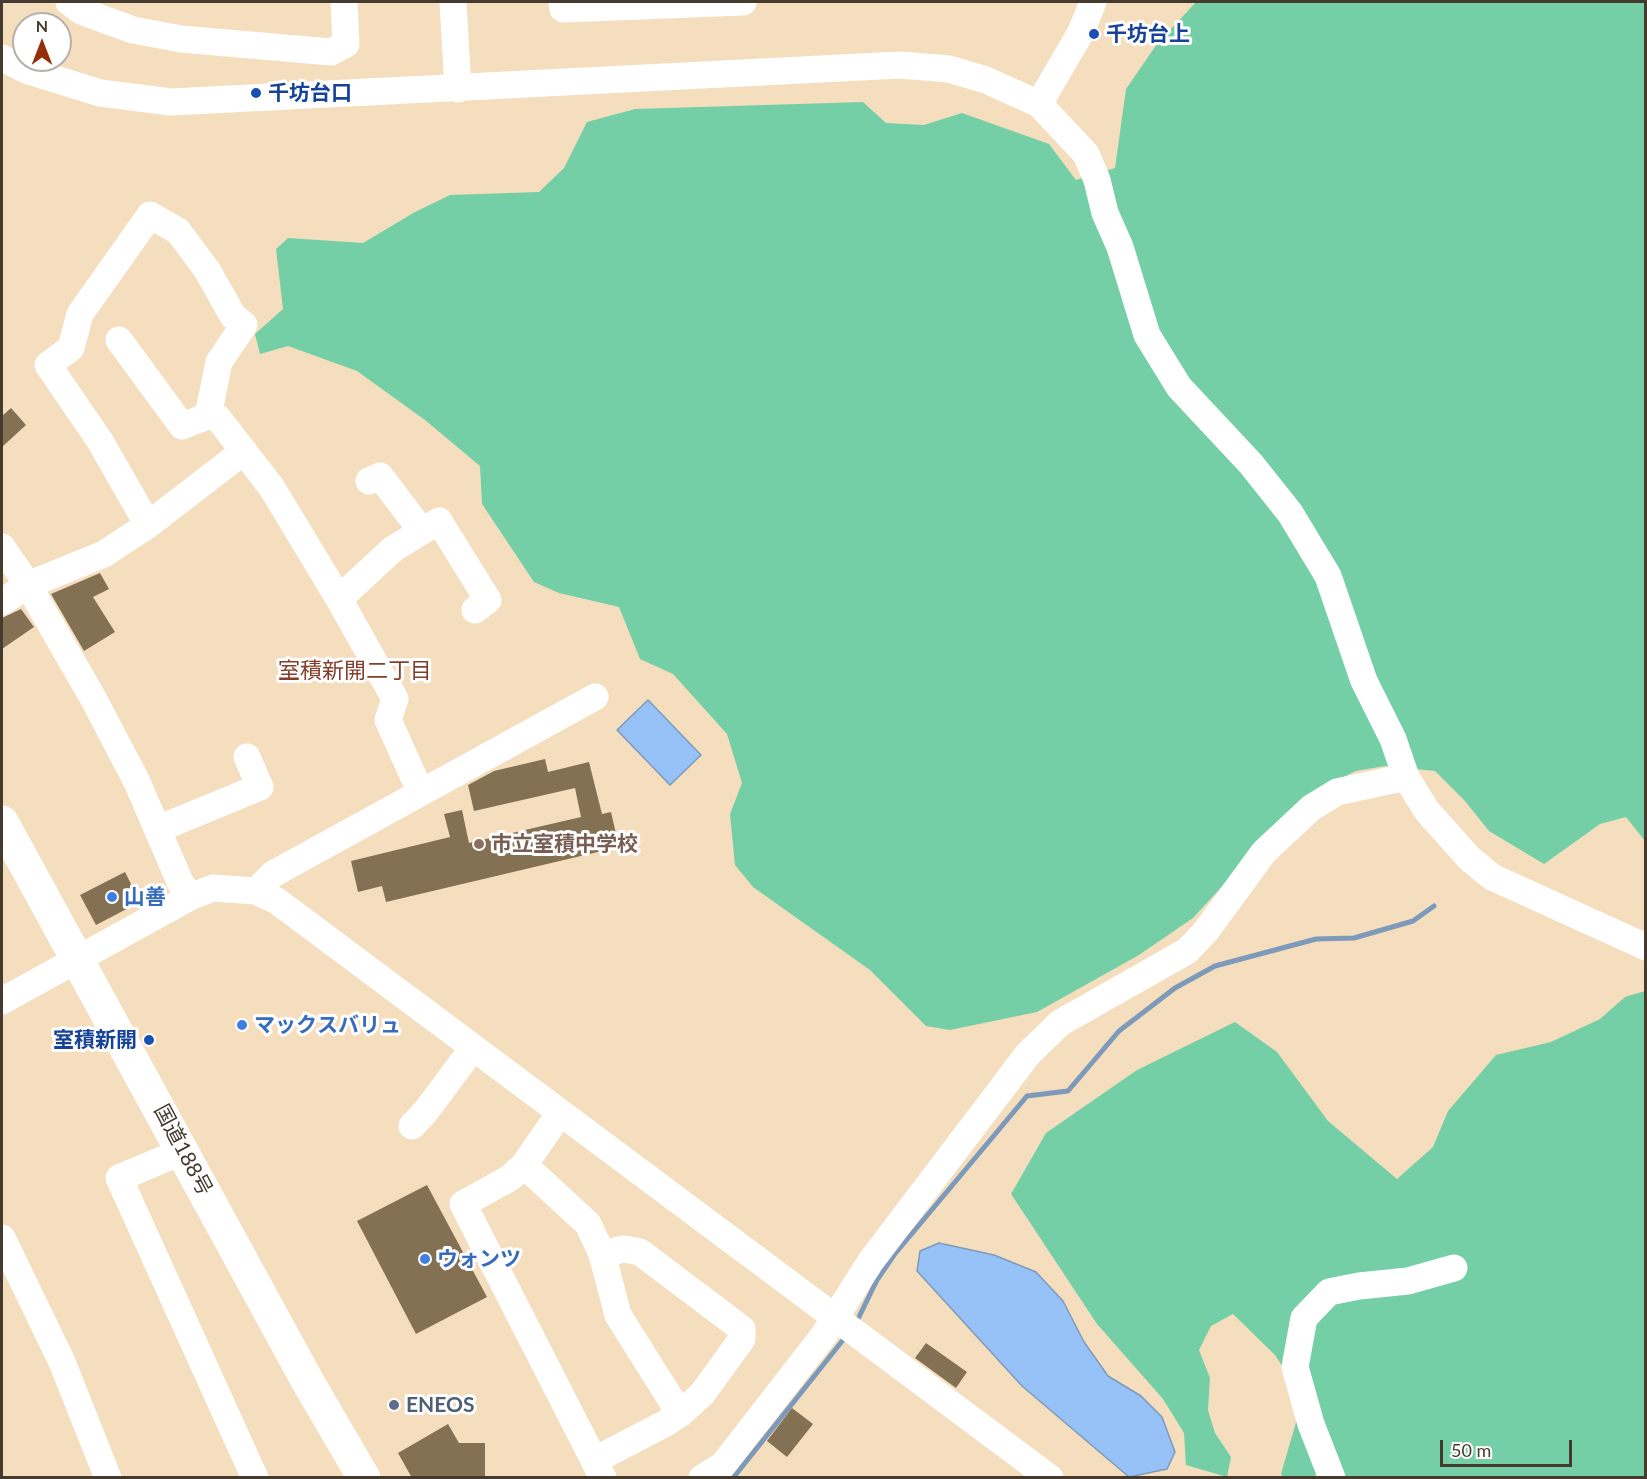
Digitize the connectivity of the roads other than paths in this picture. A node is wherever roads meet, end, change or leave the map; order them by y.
1 (69, 2) edge
2 (344, 2) edge
3 (453, 2) edge
4 (562, 2) edge
5 (743, 2) edge
6 (1093, 2) edge
7 (2, 58) edge
8 (458, 89) junction
9 (1039, 104) junction
10 (119, 340) dead end
11 (207, 416) junction
12 (244, 451) junction
13 (369, 481) dead end
14 (148, 525) junction
15 (421, 530) junction
16 (2, 547) edge
17 (28, 585) junction
18 (339, 598) junction
19 (2, 602) edge
20 (475, 610) dead end
21 (595, 697) dead end
22 (247, 757) dead end
23 (1406, 777) junction
24 (420, 791) junction
25 (2, 822) edge
26 (158, 829) junction
27 (256, 891) junction
28 (190, 897) junction
29 (1646, 947) edge
30 (79, 959) junction
31 (2, 1001) edge
32 (473, 1048) junction
33 (560, 1113) junction
34 (412, 1125) dead end
35 (183, 1151) junction
36 (524, 1165) junction
37 (2, 1238) edge
38 (602, 1254) junction
39 (1454, 1268) dead end
40 (834, 1317) junction
41 (680, 1414) junction
42 (599, 1469) edge
43 (720, 1473) edge
44 (108, 1478) edge
45 (255, 1478) edge
46 (364, 1478) edge
47 (1050, 1478) edge
48 (1332, 1478) edge

1 - 2 street
3 - 8 street
4 - 5 street
6 - 9 street
7 - 8 street
8 - 9 street
9 - 23 street
10 - 11 street
11 - 12 street
11 - 14 street
12 - 14 street
12 - 18 street
13 - 15 street
14 - 17 street
15 - 18 street
15 - 20 street
16 - 17 street
17 - 19 street
17 - 26 street
18 - 24 street
21 - 24 street
22 - 26 street
23 - 29 street
23 - 40 street
24 - 27 street
25 - 30 highway, 国道188号
26 - 28 street
27 - 28 street
27 - 32 street
28 - 30 street
30 - 31 street
30 - 35 highway, 国道188号
32 - 33 street
32 - 34 street
33 - 36 street
33 - 40 street
35 - 45 street
35 - 46 highway, 国道188号
36 - 38 street
36 - 42 street
37 - 44 street
38 - 41 street
38 - 41 street
39 - 48 street
40 - 43 street
40 - 47 street
41 - 42 street

